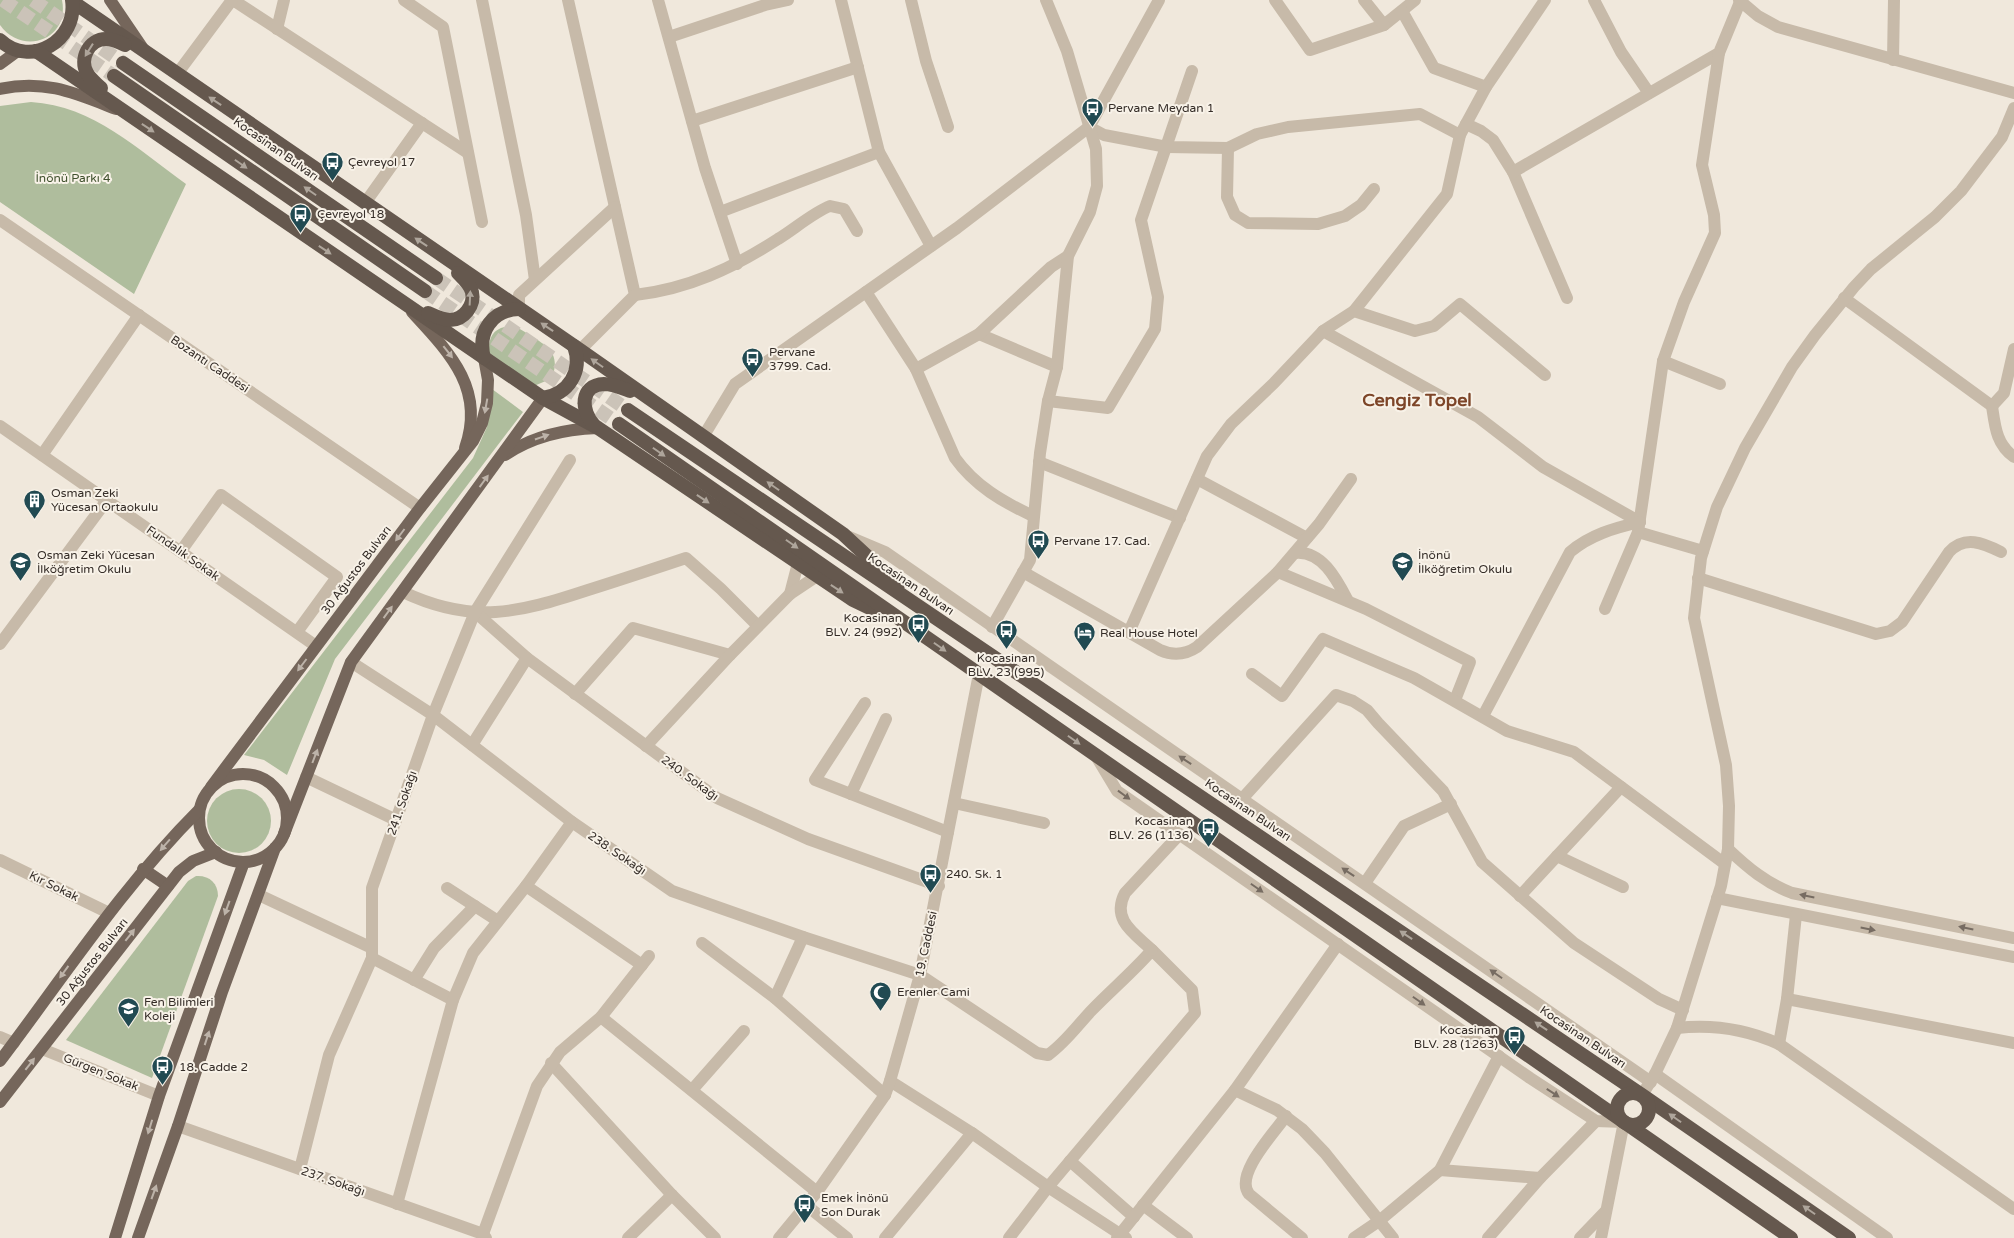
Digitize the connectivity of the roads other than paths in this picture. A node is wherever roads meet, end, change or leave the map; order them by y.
1 (110, 0) edge
2 (233, 0) edge
3 (284, 0) edge
4 (404, 0) edge
5 (482, 0) edge
6 (568, 0) edge
7 (658, 0) edge
8 (788, 0) edge
9 (841, 0) edge
10 (911, 0) edge
11 (1046, 0) edge
12 (1159, 0) edge
13 (1275, 0) edge
14 (1364, 0) edge
15 (1415, 0) edge
16 (1545, 0) edge
17 (1594, 0) edge
18 (1894, 0) edge
19 (72, 1) edge
20 (1739, 1) edge
21 (764, 3) edge
22 (1402, 11) junction
23 (1384, 25) junction
24 (277, 29) junction
25 (668, 37) junction
26 (0, 40) edge
27 (18, 50) junction
28 (36, 51) junction
29 (1719, 53) junction
30 (147, 54) junction
31 (1893, 60) junction
32 (123, 62) tunnel mouth
33 (0, 64) edge
34 (858, 68) junction
35 (1192, 71) dead end
36 (177, 74) junction
37 (114, 76) tunnel mouth
38 (1486, 87) junction
39 (0, 89) edge
40 (1649, 93) junction
41 (2014, 93) edge
42 (2014, 108) edge
43 (128, 115) junction
44 (692, 121) junction
45 (422, 123) junction
46 (948, 127) dead end
47 (1089, 127) junction
48 (1463, 130) junction
49 (1167, 147) junction
50 (1228, 148) junction
51 (879, 152) junction
52 (468, 153) junction
53 (1513, 172) junction
54 (1374, 189) dead end
55 (365, 203) junction
56 (615, 207) junction
57 (720, 212) junction
58 (0, 220) edge
59 (482, 222) dead end
60 (857, 231) dead end
61 (931, 246) junction
62 (439, 254) junction
63 (1068, 256) junction
64 (736, 264) junction
65 (436, 278) tunnel mouth
66 (535, 280) junction
67 (425, 291) tunnel mouth
68 (866, 292) junction
69 (635, 294) junction
70 (1567, 298) dead end
71 (1844, 298) junction
72 (404, 303) junction
73 (519, 309) junction
74 (1354, 312) junction
75 (139, 315) junction
76 (1323, 331) junction
77 (979, 334) junction
78 (577, 348) junction
79 (2014, 349) edge
80 (484, 358) junction
81 (1664, 360) junction
82 (1057, 367) junction
83 (916, 370) junction
84 (1544, 375) dead end
85 (1720, 384) dead end
86 (2009, 394) edge
87 (645, 396) junction
88 (543, 398) junction
89 (1048, 401) junction
90 (1992, 406) junction
91 (628, 410) tunnel mouth
92 (619, 424) tunnel mouth
93 (0, 426) edge
94 (598, 428) junction
95 (703, 437) junction
96 (42, 455) junction
97 (462, 455) junction
98 (2014, 457) edge
99 (499, 460) junction
100 (570, 460) dead end
101 (1039, 462) junction
102 (1197, 479) junction
103 (1351, 479) dead end
104 (107, 500) junction
105 (420, 508) junction
106 (1033, 516) junction
107 (1180, 518) junction
108 (1639, 527) junction
109 (843, 534) junction
110 (1307, 538) junction
111 (181, 551) junction
112 (1703, 551) junction
113 (2001, 552) dead end
114 (1294, 553) junction
115 (798, 563) junction
116 (1023, 572) junction
117 (1278, 572) junction
118 (817, 576) junction
119 (1698, 578) junction
120 (403, 592) junction
121 (790, 594) junction
122 (1348, 601) junction
123 (1605, 609) dead end
124 (475, 612) junction
125 (932, 617) junction
126 (758, 626) junction
127 (992, 627) junction
128 (297, 632) junction
129 (919, 632) junction
130 (1129, 632) junction
131 (0, 644) edge
132 (316, 646) junction
133 (730, 654) junction
134 (527, 658) junction
135 (351, 662) junction
136 (979, 674) junction
137 (1252, 674) dead end
138 (575, 694) junction
139 (1455, 700) junction
140 (865, 703) dead end
141 (433, 715) junction
142 (1483, 716) junction
143 (886, 718) dead end
144 (472, 745) junction
145 (646, 746) junction
146 (1096, 756) junction
147 (306, 777) junction
148 (211, 787) junction
149 (1622, 787) junction
150 (851, 794) junction
151 (1242, 800) junction
152 (954, 803) junction
153 (1451, 804) junction
154 (199, 810) junction
155 (396, 820) junction
156 (572, 822) junction
157 (1044, 824) dead end
158 (948, 832) junction
159 (284, 834) junction
160 (1180, 834) junction
161 (275, 848) junction
162 (1728, 849) junction
163 (216, 852) junction
164 (1557, 856) junction
165 (0, 860) edge
166 (244, 862) junction
167 (1725, 864) junction
168 (143, 869) junction
169 (1365, 883) junction
170 (168, 886) junction
171 (526, 886) junction
172 (938, 886) junction
173 (1623, 887) dead end
174 (448, 888) dead end
175 (259, 895) junction
176 (1520, 896) junction
177 (1717, 898) junction
178 (475, 906) junction
179 (109, 913) junction
180 (1796, 915) junction
181 (498, 921) junction
182 (803, 937) junction
183 (2014, 938) edge
184 (702, 943) dead end
185 (1338, 944) junction
186 (1152, 950) junction
187 (372, 953) junction
188 (2014, 957) edge
189 (920, 975) junction
190 (414, 980) junction
191 (775, 998) junction
192 (1787, 999) junction
193 (453, 1000) junction
194 (1683, 1010) junction
195 (602, 1017) junction
196 (1677, 1028) junction
197 (744, 1031) dead end
198 (0, 1037) edge
199 (14, 1043) junction
200 (2014, 1043) edge
201 (1779, 1044) junction
202 (42, 1048) junction
203 (1499, 1056) junction
204 (0, 1061) edge
205 (551, 1063) junction
206 (1653, 1078) junction
207 (890, 1081) junction
208 (692, 1090) junction
209 (1235, 1090) junction
210 (885, 1095) junction
211 (1642, 1095) junction
212 (159, 1096) junction
213 (0, 1102) edge
214 (1286, 1116) junction
215 (1596, 1121) junction
216 (1624, 1122) junction
217 (178, 1126) junction
218 (972, 1133) junction
219 (1070, 1161) junction
220 (300, 1169) junction
221 (1440, 1170) junction
222 (1540, 1178) junction
223 (1048, 1187) junction
224 (817, 1192) junction
225 (672, 1196) junction
226 (398, 1204) junction
227 (806, 1205) junction
228 (1143, 1205) junction
229 (2014, 1209) edge
230 (1605, 1212) junction
231 (1134, 1217) junction
232 (1379, 1221) junction
233 (484, 1236) edge
234 (1121, 1237) edge
235 (115, 1238) edge
236 (138, 1238) edge
237 (628, 1238) edge
238 (715, 1238) edge
239 (779, 1238) edge
240 (847, 1238) edge
241 (885, 1238) edge
242 (1009, 1238) edge
243 (1186, 1238) edge
244 (1302, 1238) edge
245 (1354, 1238) edge
246 (1393, 1238) edge
247 (1488, 1238) edge
248 (1580, 1238) edge
249 (1601, 1238) edge
250 (1791, 1238) edge
251 (1849, 1238) edge
252 (1887, 1238) edge

1 - 30 main road
2 - 24 street
2 - 36 street
3 - 24 street
4 - 52 street
5 - 66 street
6 - 56 street
7 - 25 street
8 - 21 street
9 - 34 street
10 - 46 street
11 - 47 street
12 - 47 street
13 - 23 street
14 - 23 street
15 - 22 street
16 - 38 street
17 - 40 street
18 - 31 street
19 - 28 highway
19 - 30 highway
20 - 29 street
20 - 31 street
21 - 25 street
22 - 23 street
22 - 38 street
24 - 45 street
25 - 44 street
26 - 27 highway
27 - 28 highway
27 - 33 main road
28 - 43 highway
29 - 40 street
29 - 81 street
30 - 36 highway
30 -> 43 highway
31 - 41 street
65 -> 32 highway, Kocasinan Bulvarı
34 - 44 street
34 - 51 street
35 - 49 street
55 -> 36 highway
37 -> 67 highway
38 - 48 street
39 - 43 main road
40 - 53 street
42 - 71 street
43 -> 72 highway
44 - 57 street
45 - 52 street
45 - 55 street
47 - 49 street
47 - 61 street
47 - 63 street
48 - 50 street
48 - 53 street
48 - 74 street
49 - 50 street
49 - 89 street
50 - 54 street
51 - 57 street
51 - 61 street
52 - 59 street
53 - 70 street
62 -> 55 highway
56 - 66 street
56 - 69 street
57 - 64 street
58 - 75 street, Bozantı Caddesi
60 - 64 street
61 - 68 street
72 -> 62 highway
62 - 73 highway
63 - 77 street
63 - 82 street
64 - 69 street
66 - 73 street
68 - 83 street
68 - 95 street
69 - 78 street
71 - 90 street
71 - 112 street
72 - 80 highway
72 -> 97 main road
78 -> 73 highway
73 - 80 highway
74 - 76 street
74 - 84 street
75 - 96 street
75 - 105 street, Bozantı Caddesi
76 - 102 street
76 - 108 street
77 - 82 street
77 - 83 street
87 -> 78 highway
78 - 88 highway
79 - 86 street
80 - 88 highway
80 -> 97 main road, 30 Ağustos Bulvarı
81 - 85 street
81 - 108 street
82 - 89 street
83 - 106 street
86 - 90 street
87 - 94 highway
87 - 95 highway
88 - 94 highway
88 - 99 main road
89 - 101 street
90 - 98 street
91 - 125 highway, Kocasinan Bulvarı
92 -> 129 highway
93 - 96 street, Fundalık Sokak
99 -> 94 main road
94 -> 115 highway
109 -> 95 highway
96 - 104 street, Fundalık Sokak
97 - 105 main road, 30 Ağustos Bulvarı
120 -> 99 main road
100 - 124 street, 241. Sokağı
101 - 106 street
101 - 107 street
102 - 107 street
102 - 110 street
103 - 110 street
104 - 111 street, Fundalık Sokak
104 - 131 street
105 -> 132 main road, 30 Ağustos Bulvarı
106 - 116 street
107 - 130 street
108 - 112 street
108 - 123 street
108 - 142 street
109 - 125 highway
109 - 127 street
110 - 114 street
111 - 128 street, Fundalık Sokak
111 - 128 street
112 - 119 street
113 - 119 street
114 - 117 street
114 - 122 street
115 - 118 highway
115 - 121 street
116 - 127 street
116 - 130 street
117 - 122 street
117 - 130 street
118 - 121 street
118 -> 129 highway
119 - 162 street
120 - 124 street
135 -> 120 main road
121 - 126 street
122 - 139 street
124 - 126 street
124 - 134 street, 240. Sokağı
124 - 141 street, 241. Sokağı
211 -> 125 highway, Kocasinan Bulvarı
126 - 133 street
151 -> 127 street
128 - 132 street, Fundalık Sokak
129 -> 136 highway
132 -> 148 main road, 30 Ağustos Bulvarı
133 - 138 street
133 - 145 street
134 - 138 street, 240. Sokağı
134 - 144 street
135 - 141 street, 238. Sokağı
147 -> 135 main road
136 -> 146 highway
136 - 152 street, 19. Caddesi
137 - 139 street
138 - 145 street, 240. Sokağı
139 - 142 street
140 - 150 street
141 - 144 street, 238. Sokağı
141 - 155 street, 241. Sokağı
142 - 149 street
143 - 150 street
144 - 156 street, 238. Sokağı
145 - 172 street, 240. Sokağı
146 -> 160 street
146 - 216 highway
147 - 155 street
147 - 159 main road
148 - 154 main road
148 - 159 main road
149 - 164 street
149 - 167 street
150 - 158 street
151 - 153 street
169 -> 151 street
152 - 157 street
152 - 158 street, 19. Caddesi
153 - 169 street
153 - 176 street
154 - 163 main road
154 -> 168 main road, 30 Ağustos Bulvarı
155 - 187 street, 241. Sokağı
156 - 171 street
156 - 182 street, 238. Sokağı
158 - 172 street, 19. Caddesi
159 - 161 main road
160 -> 185 street
160 - 186 street
161 - 166 main road
161 - 175 main road
162 - 167 street
183 -> 162 street
163 - 166 main road
163 - 170 main road, 30 Ağustos Bulvarı
164 - 173 street
164 - 176 street
165 - 179 street, Kır Sokak
166 -> 212 main road
167 - 177 street
168 - 170 main road
168 - 179 main road, 30 Ağustos Bulvarı
206 -> 169 street
202 -> 170 main road, 30 Ağustos Bulvarı
171 - 181 street
171 - 195 street
172 - 189 street, 19. Caddesi
174 - 178 street
175 - 187 street
217 -> 175 main road
176 - 194 street
177 - 180 street
177 - 194 street
178 - 181 street
178 - 190 street
179 -> 199 main road, 30 Ağustos Bulvarı
180 -> 188 street
180 - 192 street
181 - 193 street
182 - 189 street, 238. Sokağı
182 - 191 street
184 - 191 street
185 -> 203 street
185 - 209 street
186 - 189 street, 238. Sokağı
186 - 219 street
187 - 190 street
187 - 220 street, 241. Sokağı
189 - 207 street, 19. Caddesi
190 - 193 street
191 - 210 street
192 - 200 street
192 - 201 street
193 - 226 street
194 - 196 street
195 - 205 street
195 - 208 street
196 - 201 street
196 - 206 street
197 - 208 street
198 - 199 street
199 - 204 main road, 30 Ağustos Bulvarı
201 - 229 street
202 - 212 street, Gürgen Sokak
213 -> 202 main road, 30 Ağustos Bulvarı
203 -> 215 street
203 - 221 street
205 - 225 street
205 - 233 street
206 - 211 street
206 - 252 street
207 - 210 street, 19. Caddesi
207 - 218 street
208 - 224 street
209 - 214 street
209 - 228 street
210 - 224 street, 19. Caddesi
211 - 216 highway
211 - 216 highway
251 -> 211 highway, Kocasinan Bulvarı
212 -> 235 main road
214 - 232 street
214 - 244 street
215 - 216 street
215 - 222 street
216 - 230 street
216 - 250 highway
217 - 220 street, 237. Sokağı
236 -> 217 main road
218 - 223 street
218 - 241 street
219 - 223 street
219 - 231 street
220 - 226 street, 237. Sokağı
221 - 222 street
221 - 232 street
222 - 247 street
223 - 234 street
223 - 242 street
224 - 227 street, 19. Caddesi
225 - 237 street
225 - 238 street
226 - 233 street, 237. Sokağı
227 - 239 street, 19. Caddesi
227 - 240 street
228 - 231 street
228 - 243 street
230 - 248 street
230 - 249 street
231 - 234 street
232 - 245 street
232 - 246 street

